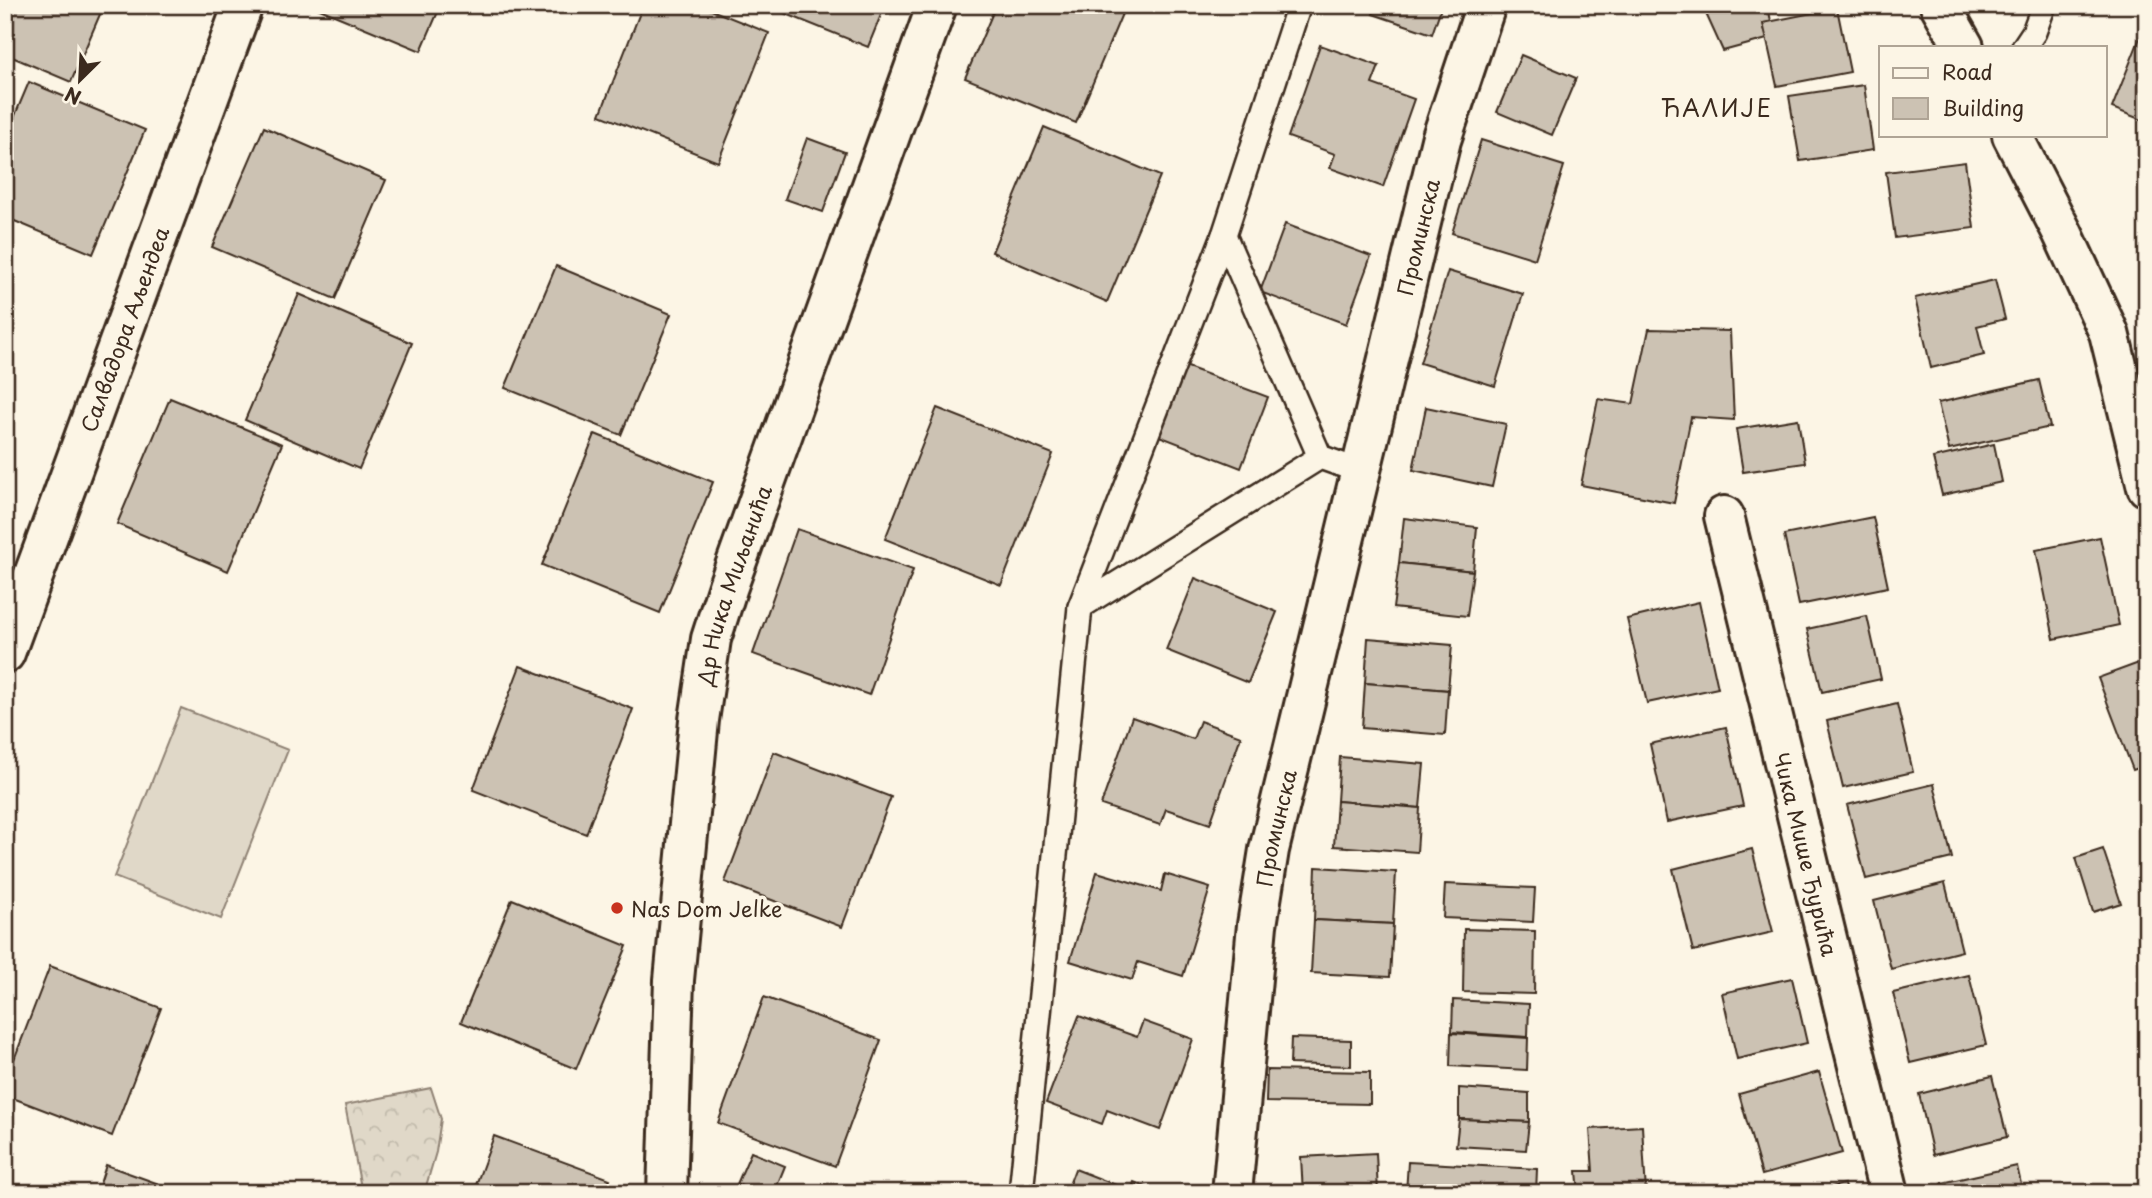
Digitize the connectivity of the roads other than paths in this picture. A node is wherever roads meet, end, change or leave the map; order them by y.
1 (243, 5) edge
2 (937, 5) edge
3 (1299, 5) edge
4 (1486, 5) edge
5 (1940, 5) edge
6 (2044, 5) edge
7 (1963, 46) edge
8 (2025, 46) edge
9 (2013, 136) edge
10 (1224, 235) junction
11 (1320, 457) junction
12 (1362, 472) junction
13 (2147, 487) edge
14 (1724, 516) dead end
15 (1080, 607) junction
16 (5, 653) edge
17 (667, 1193) edge
18 (1021, 1193) edge
19 (1232, 1193) edge
20 (1889, 1193) edge

1 - 16 street, Салвадора Аљендеа
2 - 17 street, Др Ника Миљанића
3 - 10 lane
4 - 12 street, Проминска
5 - 7 street
6 - 8 lane
9 - 13 street
10 - 11 lane
10 - 15 lane
11 - 12 lane
11 - 15 lane
12 - 19 street, Проминска
14 - 20 street, Чика Мише Ђурића
15 - 18 lane

